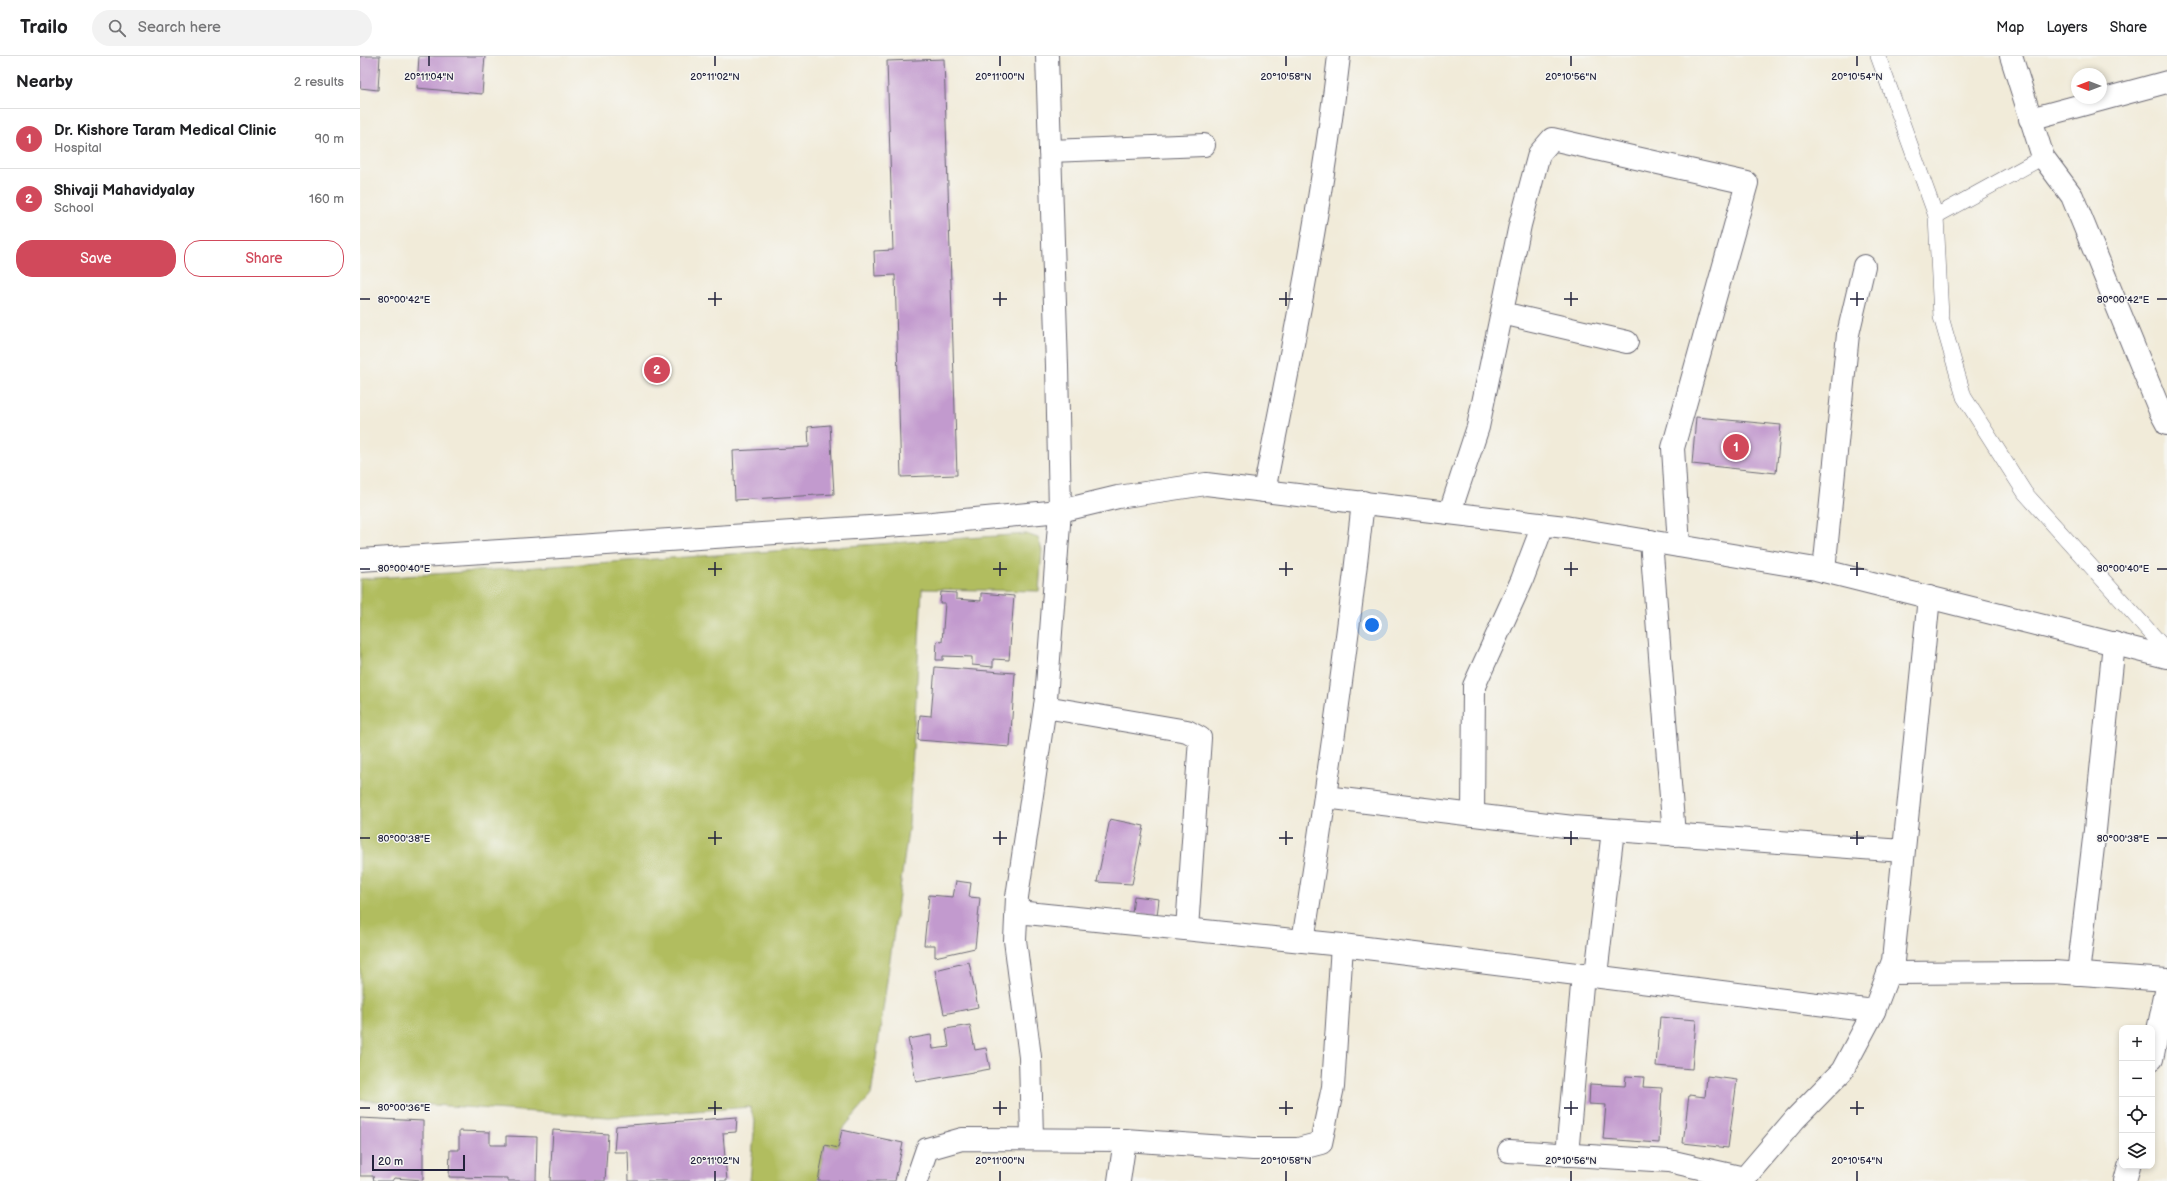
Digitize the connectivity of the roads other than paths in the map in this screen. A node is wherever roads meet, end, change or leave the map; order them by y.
1 (1047, 56) edge
2 (1339, 56) edge
3 (1878, 56) edge
4 (2011, 56) edge
5 (2167, 82) edge
6 (2030, 119) junction
7 (1204, 145) dead end
8 (1050, 151) junction
9 (2043, 157) junction
10 (1936, 216) junction
11 (1864, 266) dead end
12 (1502, 312) junction
13 (1627, 342) dead end
14 (2167, 424) edge
15 (1264, 491) junction
16 (1363, 502) junction
17 (1060, 511) junction
18 (1450, 512) junction
19 (1543, 524) junction
20 (1651, 542) junction
21 (1679, 546) junction
22 (360, 560) edge
23 (1824, 571) junction
24 (1929, 597) junction
25 (2114, 643) junction
26 (2167, 651) edge
27 (2167, 657) edge
28 (1045, 707) junction
29 (1325, 797) junction
30 (1473, 815) junction
31 (1613, 830) junction
32 (1674, 834) junction
33 (1903, 851) junction
34 (1017, 912) junction
35 (1188, 929) junction
36 (1303, 941) junction
37 (1342, 945) junction
38 (1888, 973) junction
39 (1589, 974) junction
40 (2078, 974) junction
41 (2167, 980) edge
42 (2167, 987) edge
43 (1874, 1011) junction
44 (2155, 1045) edge
45 (1032, 1138) junction
46 (1125, 1140) junction
47 (1509, 1151) dead end
48 (1567, 1155) junction
49 (2128, 1169) edge
50 (1743, 1179) edge
51 (916, 1181) edge
52 (1119, 1181) edge
53 (2125, 1181) edge

1 - 8 street
2 - 15 street
3 - 10 lane
4 - 6 street
5 - 6 street
6 - 9 street
7 - 8 street
8 - 17 street
9 - 10 lane
9 - 14 street
10 - 26 lane
11 - 23 street
12 - 13 street
12 - 18 street
12 - 21 street
15 - 16 street
15 - 17 street
16 - 18 street
16 - 29 street
17 - 22 street
17 - 28 street
18 - 19 street
19 - 20 street
19 - 30 street
20 - 21 street
20 - 32 street
21 - 23 street
23 - 24 street
24 - 25 street
24 - 33 street
25 - 27 street
25 - 40 street
28 - 34 street
28 - 35 street
29 - 30 street
29 - 36 street
30 - 31 street
31 - 32 street
31 - 39 street
32 - 33 street
33 - 38 street
34 - 35 street
34 - 45 street
35 - 36 street
36 - 37 street
37 - 39 street
37 - 46 street
38 - 40 street
38 - 43 street
39 - 43 street
39 - 48 street
40 - 41 street
42 - 44 street
43 - 50 street
45 - 46 street
45 - 51 street
46 - 52 street
47 - 48 street
48 - 50 street
49 - 53 street

